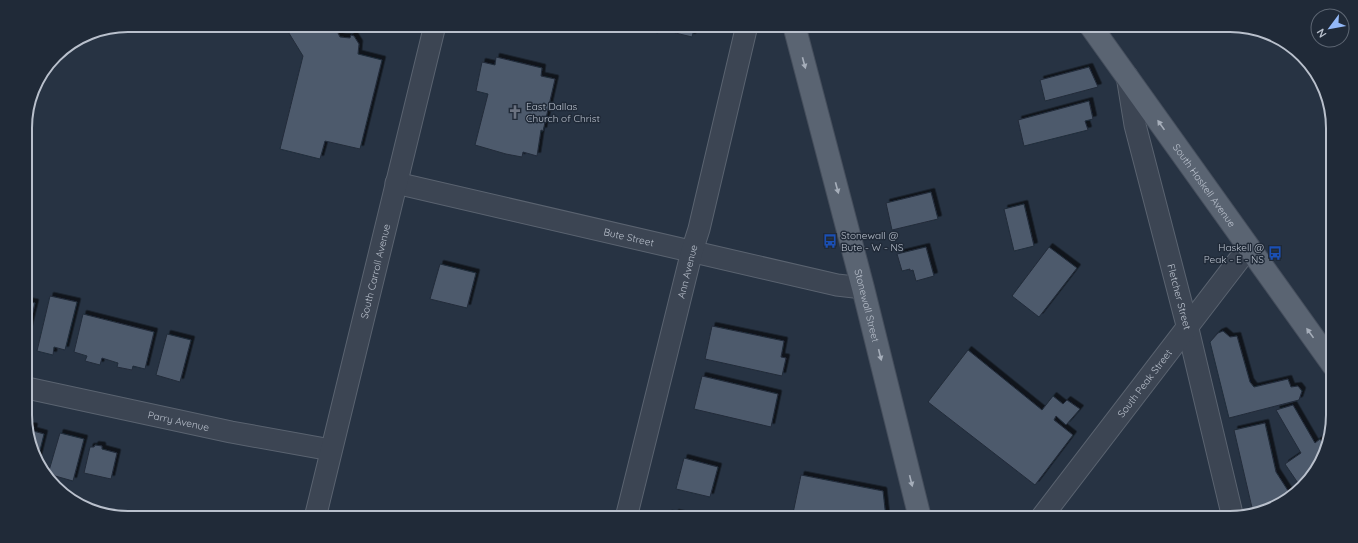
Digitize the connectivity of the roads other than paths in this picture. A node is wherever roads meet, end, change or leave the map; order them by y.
1 (433, 32) edge
2 (745, 32) edge
3 (796, 32) edge
4 (1095, 32) edge
5 (1127, 76) junction
6 (396, 183) junction
7 (1248, 248) junction
8 (692, 251) junction
9 (863, 288) junction
10 (1188, 329) junction
11 (1326, 355) edge
12 (32, 389) edge
13 (331, 450) junction
14 (317, 511) edge
15 (628, 511) edge
16 (918, 511) edge
17 (1046, 511) edge
18 (1231, 511) edge

1 - 6 street, South Carroll Avenue
2 - 8 street, Ann Avenue
3 -> 9 main road, Stonewall Street
4 - 5 main road, South Haskell Avenue
7 -> 5 main road, South Haskell Avenue
5 - 10 street, Fletcher Street
6 - 8 street, Bute Street
6 - 13 street, South Carroll Avenue
7 - 10 street, South Peak Street
11 -> 7 main road, South Haskell Avenue
8 - 9 street, Bute Street
8 - 15 street, Ann Avenue
9 -> 16 main road, Stonewall Street
10 - 17 street, South Peak Street
10 - 18 street, Fletcher Street
12 - 13 street, Parry Avenue
13 - 14 street, South Carroll Avenue

